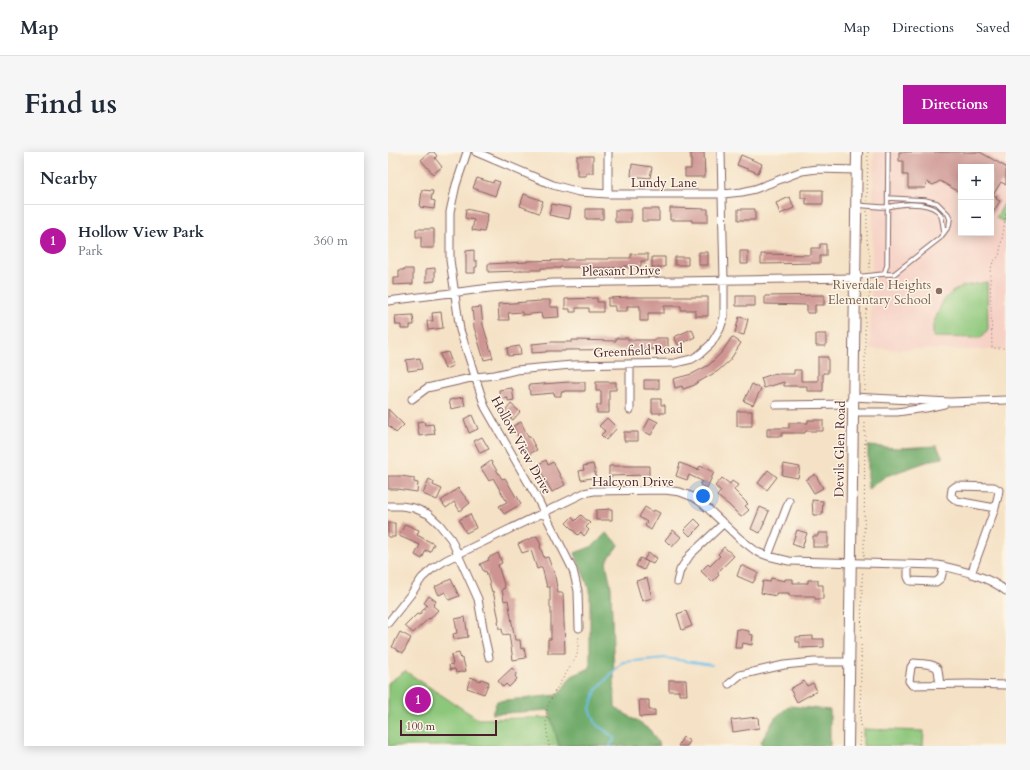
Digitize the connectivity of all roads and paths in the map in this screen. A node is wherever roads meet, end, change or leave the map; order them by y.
1 (468, 152) edge
2 (476, 152) edge
3 (608, 152) edge
4 (721, 152) edge
5 (857, 152) edge
6 (868, 152) edge
7 (888, 152) edge
8 (857, 170) junction
9 (608, 194) junction
10 (722, 194) junction
11 (888, 198) junction
12 (856, 204) junction
13 (867, 206) junction
14 (888, 207) junction
15 (1006, 214) edge
16 (945, 231) junction
17 (884, 274) junction
18 (869, 276) junction
19 (855, 278) junction
20 (724, 280) junction
21 (454, 293) junction
22 (388, 301) edge
23 (1006, 348) edge
24 (630, 365) junction
25 (475, 377) junction
26 (866, 398) junction
27 (412, 399) dead end
28 (1006, 400) edge
29 (950, 402) junction
30 (853, 404) junction
31 (776, 406) dead end
32 (630, 410) dead end
33 (866, 412) junction
34 (789, 501) dead end
35 (388, 506) edge
36 (995, 508) junction
37 (545, 512) junction
38 (724, 523) junction
39 (458, 554) junction
40 (768, 556) junction
41 (851, 563) junction
42 (864, 563) junction
43 (908, 564) junction
44 (944, 566) junction
45 (971, 574) junction
46 (677, 582) dead end
47 (1006, 591) edge
48 (388, 622) edge
49 (579, 628) joint
50 (489, 657) dead end
51 (849, 662) junction
52 (729, 684) dead end
53 (940, 684) junction
54 (1006, 685) edge
55 (549, 746) edge
56 (848, 746) edge
57 (860, 746) edge

1 - 21 street, Hollow View Drive
2 - 9 street, Lundy Lane
3 - 9 street
4 - 10 street, Greenfield Road
5 - 8 main road, Devils Glen Road
6 - 13 path
7 - 11 lane
8 - 10 street, Lundy Lane
8 - 12 main road, Devils Glen Road
9 - 10 street, Lundy Lane
10 - 20 street, Greenfield Road
11 - 14 lane
11 - 16 lane
12 - 13 lane
12 - 19 main road, Devils Glen Road
13 - 14 lane
13 - 18 path
14 - 16 lane
14 - 17 lane
15 - 23 path
16 - 17 lane
17 - 18 lane
18 - 19 lane
18 - 26 path
19 - 20 street, Pleasant Drive
19 - 30 main road, Devils Glen Road
20 - 21 street, Pleasant Drive
20 - 24 street, Greenfield Road
21 - 22 street, Pleasant Drive
21 - 25 street, Hollow View Drive
24 - 25 street, Greenfield Road
24 - 32 street
25 - 27 street, Greenfield Road
25 - 37 street, Hollow View Drive
26 - 29 street
26 - 30 street
28 - 29 street
29 - 33 street
30 - 31 street
30 - 33 street
30 - 41 main road, Devils Glen Road
33 - 42 path
34 - 40 street
35 - 39 street
36 - 36 street
36 - 45 street
37 - 38 street, Halcyon Drive
37 - 39 street, Halcyon Drive
37 - 49 street, Hollow View Drive
38 - 40 street, Halcyon Drive
38 - 46 street
39 - 48 street, Halcyon Drive
39 - 50 street
40 - 41 street, Halcyon Drive
41 - 42 street, Halcyon Drive
41 - 51 main road, Devils Glen Road
42 - 43 street, Halcyon Drive
42 - 57 path
43 - 44 street, Halcyon Drive
43 - 44 street
44 - 45 street, Halcyon Drive
45 - 47 street, Halcyon Drive
49 - 55 path
51 - 52 street
51 - 56 main road, Devils Glen Road
53 - 53 street
53 - 54 street

